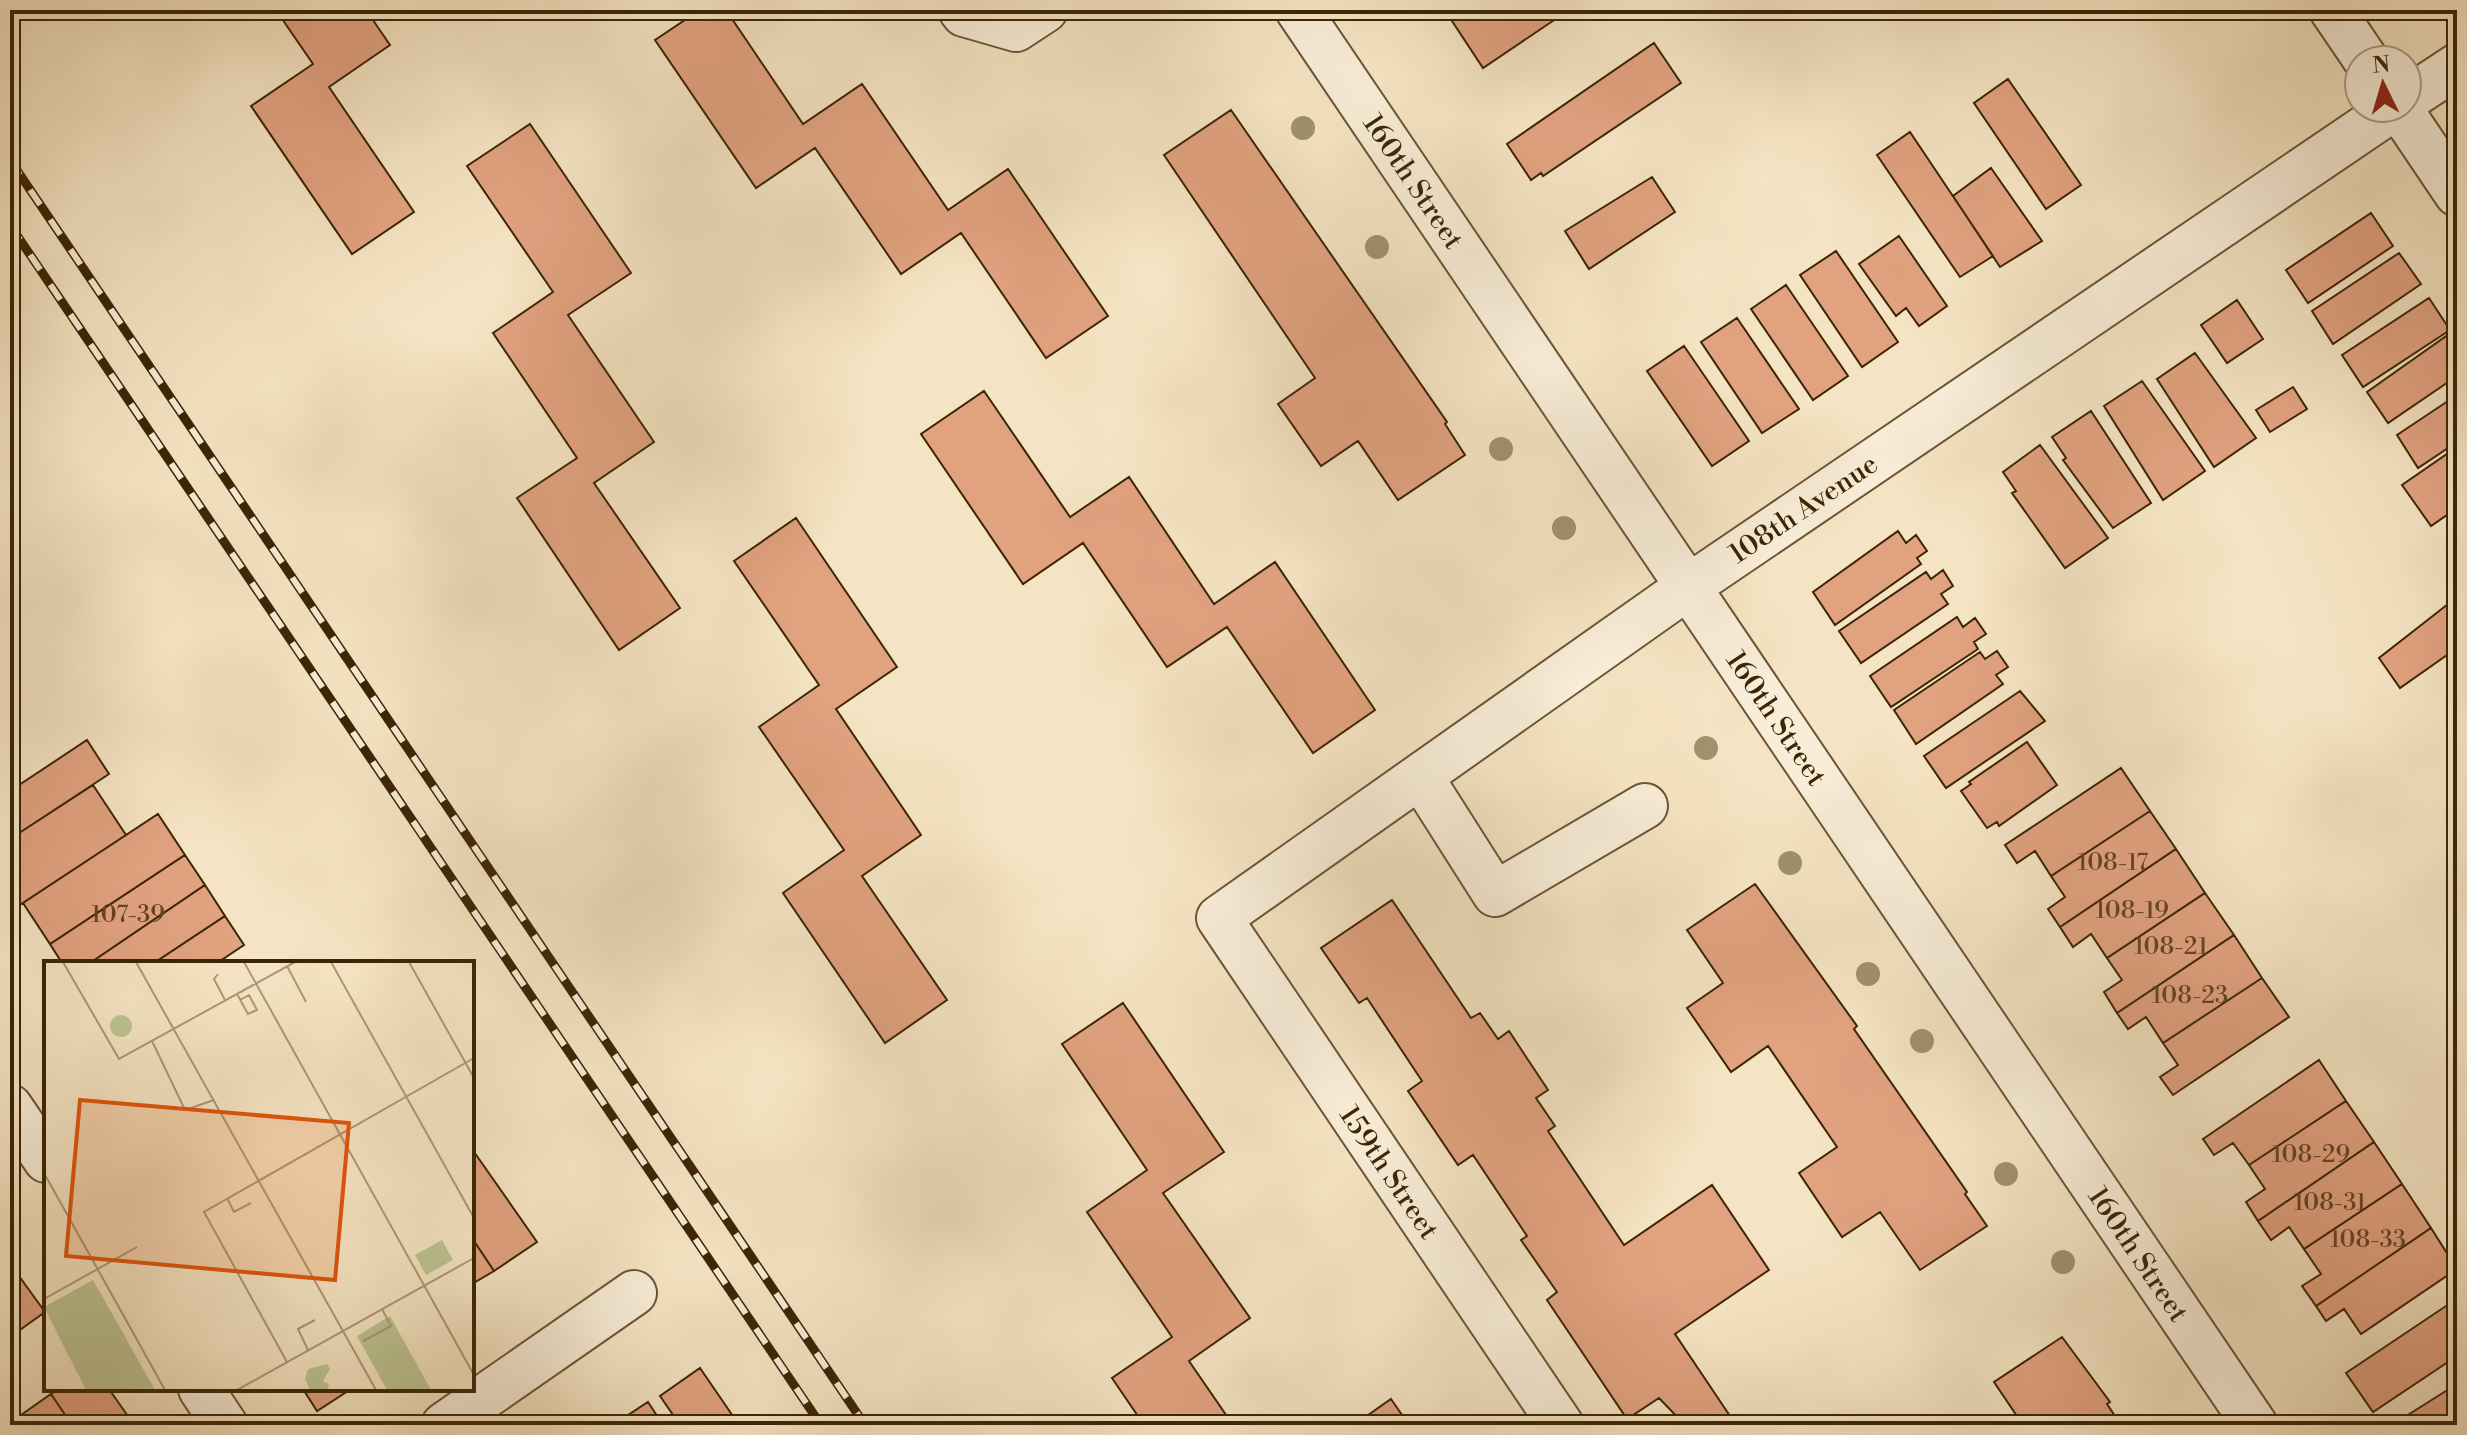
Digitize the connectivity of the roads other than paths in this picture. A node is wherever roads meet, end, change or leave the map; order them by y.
1 (961, 10) edge
2 (1045, 10) edge
3 (1298, 10) edge
4 (2332, 10) edge
5 (2355, 44) edge
6 (2457, 66) edge
7 (2423, 88) edge
8 (2372, 124) edge
9 (2407, 124) edge
10 (2457, 194) edge
11 (1688, 587) junction
12 (1420, 776) junction
13 (1645, 806) dead end
14 (1219, 918) joint
15 (10, 1107) edge
16 (44, 1157) edge
17 (634, 1293) dead end
18 (202, 1391) edge
19 (225, 1425) edge
20 (444, 1425) edge
21 (1561, 1425) edge
22 (2255, 1425) edge

1 - 2 street
3 - 11 street, 160th Street
4 - 5 street
6 - 7 street
8 - 11 street, 108th Avenue
9 - 10 street
11 - 12 street, 108th Avenue
11 - 22 street, 160th Street
12 - 13 street
12 - 14 street, 108th Avenue
14 - 21 street, 159th Street
15 - 16 street
17 - 20 street
18 - 19 street

